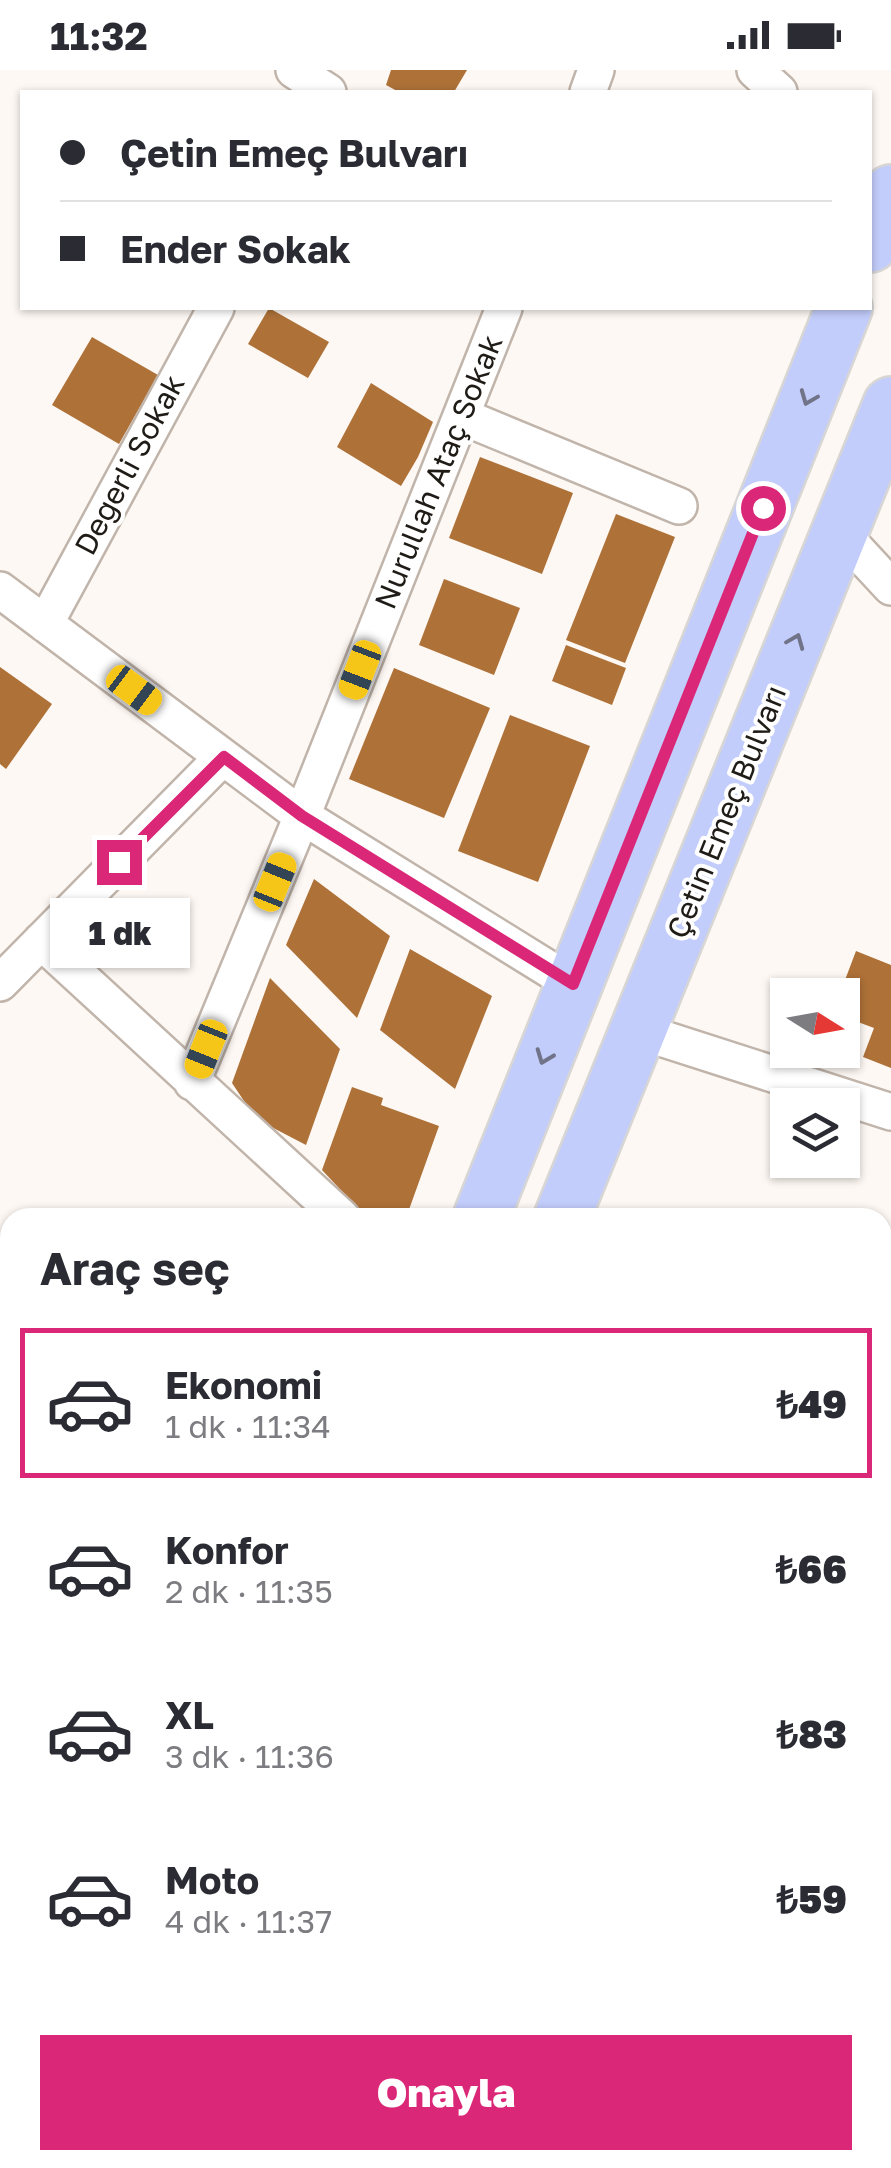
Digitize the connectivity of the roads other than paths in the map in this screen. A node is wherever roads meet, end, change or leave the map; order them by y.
1 (294, 70) edge
2 (754, 70) edge
3 (325, 90) edge
4 (777, 90) edge
5 (215, 310) edge
6 (503, 310) edge
7 (843, 310) edge
8 (891, 406) edge
9 (461, 416) junction
10 (679, 506) dead end
11 (840, 532) junction
12 (891, 588) edge
13 (0, 590) edge
14 (45, 624) junction
15 (224, 757) junction
16 (302, 816) junction
17 (41, 941) junction
18 (0, 982) edge
19 (573, 984) junction
20 (639, 1031) junction
21 (192, 1082) junction
22 (891, 1112) edge
23 (331, 1208) edge
24 (484, 1208) edge
25 (566, 1208) edge

1 - 3 street
2 - 4 street
5 - 14 street, Değerli Sokak
6 - 9 street, Nurullah Ataç Sokak
7 -> 19 main road
8 - 11 main road, Çetin Emeç Bulvarı
9 - 10 street
9 - 16 street, Nurullah Ataç Sokak
11 - 12 street
20 -> 11 main road, Çetin Emeç Bulvarı
13 - 14 street
14 - 15 street
15 - 16 street
15 - 17 street
16 - 19 street
16 - 21 street, Nurullah Ataç Sokak
17 - 18 street
17 - 21 street
19 -> 24 main road
20 - 22 street
20 - 25 main road, Çetin Emeç Bulvarı
21 - 23 street

